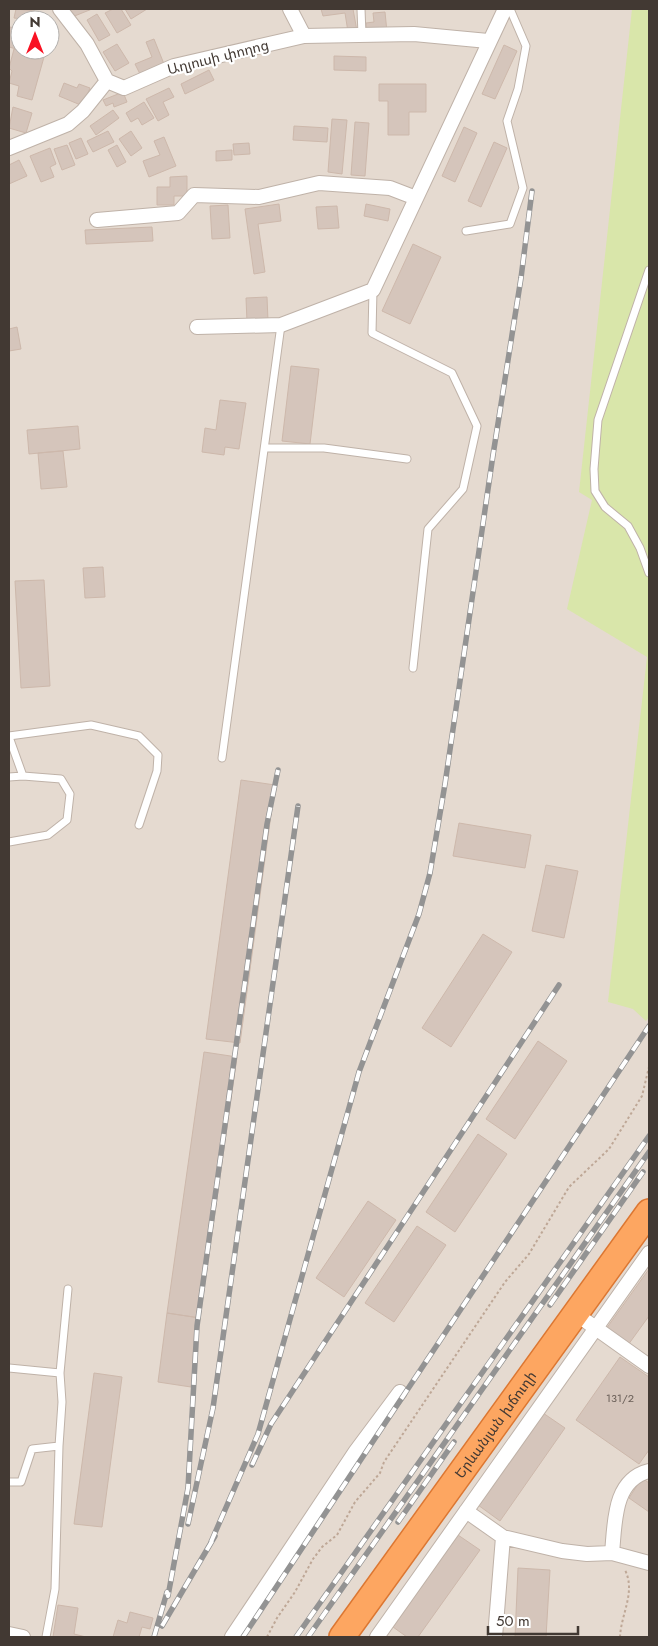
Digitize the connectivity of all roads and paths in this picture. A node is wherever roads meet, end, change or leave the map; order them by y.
1 (60, 9) edge
2 (290, 9) edge
3 (361, 9) edge
4 (505, 9) edge
5 (510, 9) edge
6 (362, 35) junction
7 (304, 36) junction
8 (488, 41) junction
9 (107, 81) junction
10 (9, 148) edge
11 (416, 198) junction
12 (97, 220) dead end
13 (466, 231) dead end
14 (649, 270) edge
15 (373, 290) junction
16 (281, 325) junction
17 (197, 327) dead end
18 (265, 448) junction
19 (407, 458) dead end
20 (649, 573) edge
21 (413, 668) dead end
22 (9, 737) edge
23 (222, 758) dead end
24 (22, 776) junction
25 (9, 777) edge
26 (139, 825) dead end
27 (9, 842) edge
28 (649, 1067) edge
29 (649, 1213) edge
30 (649, 1253) edge
31 (68, 1289) dead end
32 (586, 1321) junction
33 (649, 1366) edge
34 (9, 1368) edge
35 (60, 1373) junction
36 (400, 1392) dead end
37 (59, 1446) junction
38 (649, 1471) edge
39 (9, 1482) edge
40 (466, 1511) junction
41 (503, 1537) junction
42 (612, 1554) junction
43 (649, 1563) edge
44 (9, 1634) edge
45 (23, 1637) edge
46 (46, 1637) edge
47 (232, 1637) edge
48 (267, 1637) edge
49 (342, 1637) edge
50 (377, 1637) edge
51 (495, 1637) edge
52 (620, 1637) edge

1 - 9 street
2 - 7 street
3 - 6 lane
4 - 8 street
5 - 13 lane
6 - 7 street, Աղյուսի փողոց
6 - 8 street, Աղյուսի փողոց
7 - 9 street, Աղյուսի փողոց
8 - 11 street
9 - 10 street
11 - 12 street
11 - 15 street
14 - 20 lane
15 - 16 street
15 - 21 lane
16 - 17 street
16 - 18 lane
18 - 19 lane
18 - 23 lane
22 - 24 lane
22 - 26 lane
24 - 25 lane
24 - 27 lane
28 - 48 path
29 - 32 highway, Երևանյան խճուղի
30 - 32 street
31 - 35 lane
32 - 33 street
32 - 40 street
32 - 49 highway, Երևանյան խճուղի
34 - 35 lane
35 - 37 lane
36 - 47 street
37 - 39 lane
37 - 46 lane
38 - 42 street
40 - 41 street
40 - 50 street
41 - 42 street
41 - 51 street
42 - 43 street
42 - 52 path
44 - 45 street

